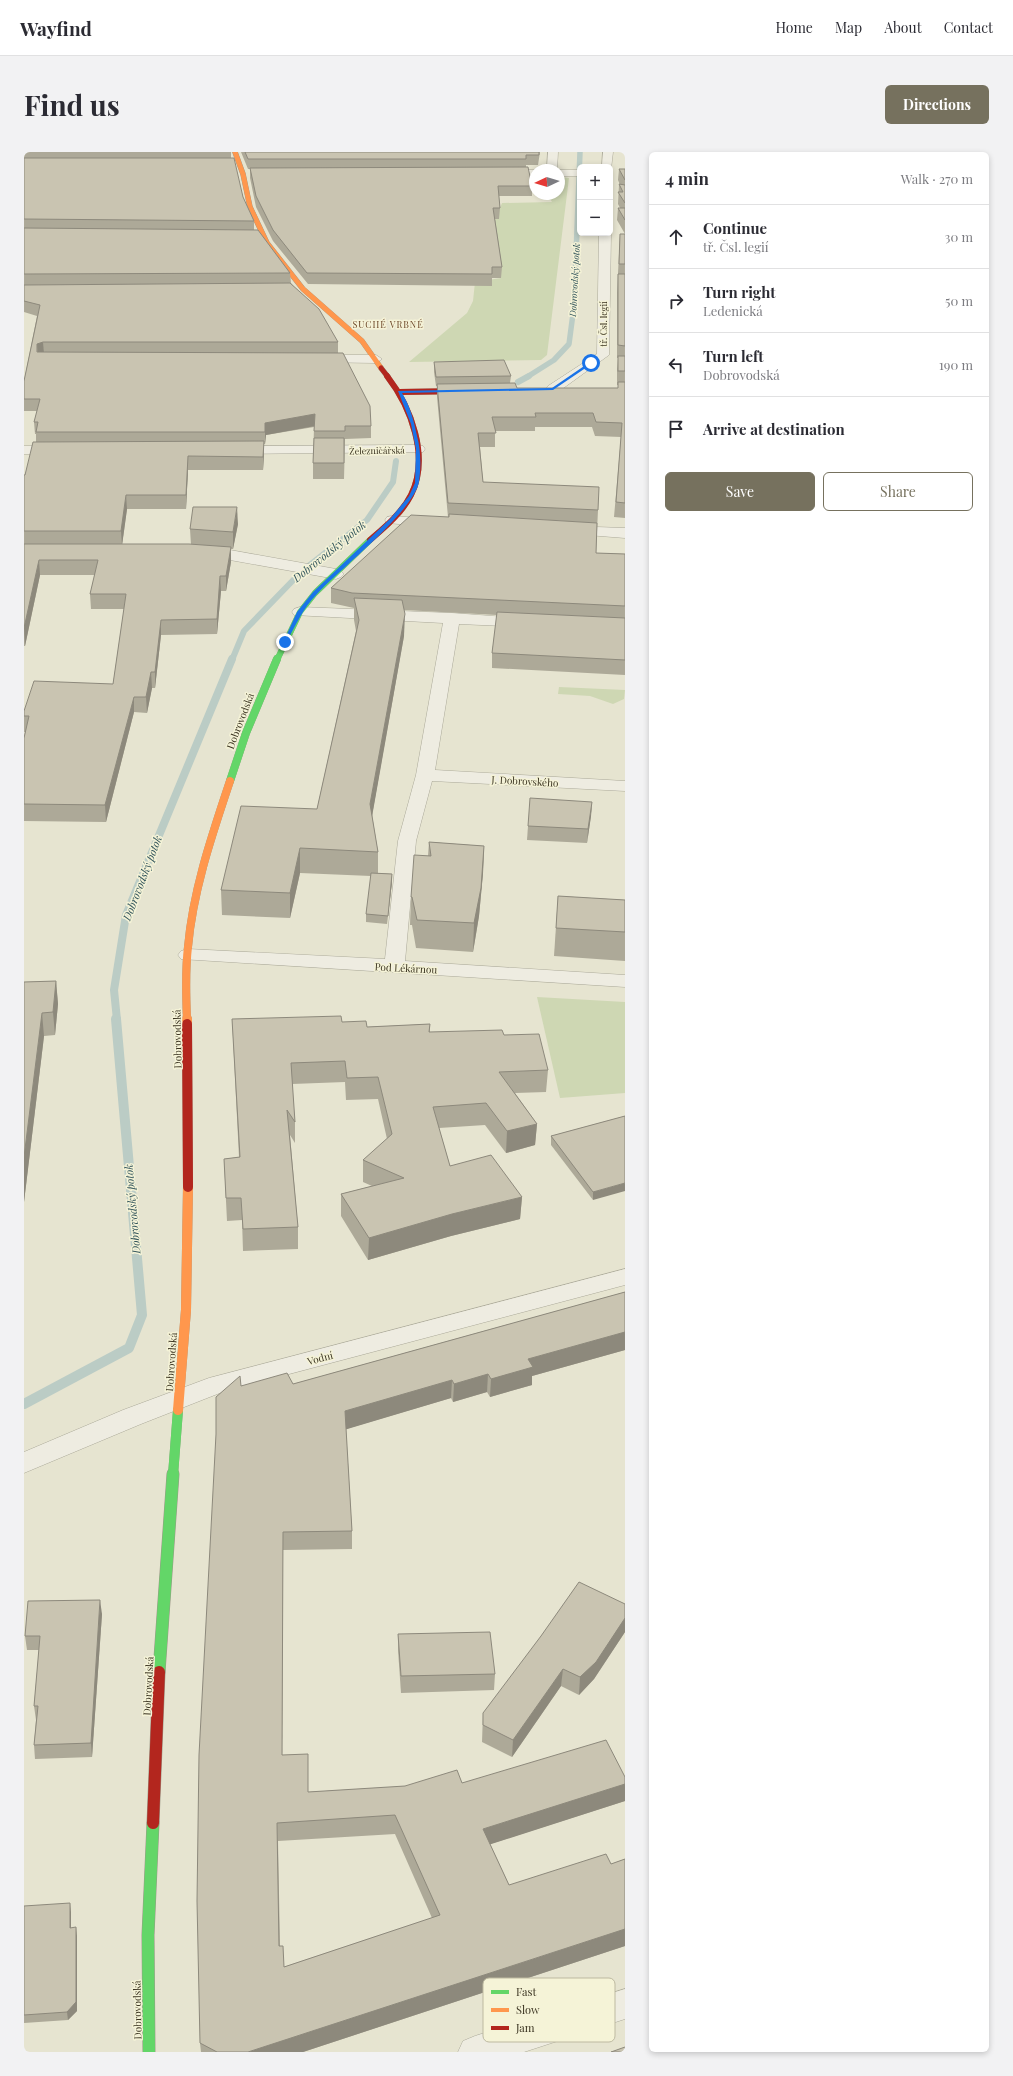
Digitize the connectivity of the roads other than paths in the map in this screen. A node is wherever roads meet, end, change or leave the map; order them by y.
1 (235, 152) edge
2 (553, 152) edge
3 (608, 152) edge
4 (229, 164) edge
5 (552, 164) edge
6 (610, 164) edge
7 (242, 169) junction
8 (492, 173) edge
9 (529, 173) edge
10 (255, 174) edge
11 (605, 236) edge
12 (603, 280) junction
13 (618, 281) edge
14 (290, 289) edge
15 (303, 289) junction
16 (304, 359) edge
17 (376, 359) junction
18 (594, 362) junction
19 (614, 363) dead end
20 (550, 389) joint
21 (568, 389) edge
22 (477, 391) edge
23 (400, 392) junction
24 (418, 449) junction
25 (24, 450) edge
26 (72, 450) edge
27 (222, 450) edge
28 (392, 520) junction
29 (450, 524) edge
30 (555, 529) edge
31 (625, 533) edge
32 (186, 553) edge
33 (336, 574) junction
34 (300, 612) junction
35 (452, 618) junction
36 (538, 623) edge
37 (425, 775) junction
38 (625, 786) edge
39 (188, 956) junction
40 (394, 967) junction
41 (625, 981) edge
42 (625, 1277) edge
43 (179, 1400) junction
44 (24, 1463) edge
45 (625, 2004) edge
46 (615, 2007) edge
47 (506, 2042) edge
48 (149, 2052) edge
49 (475, 2052) edge

1 - 7 main road, Dobrovodská
2 - 5 street
3 - 6 street
4 - 7 street
7 - 10 street
7 - 15 main road, Dobrovodská
8 - 9 street
11 - 12 street, tř. Čsl. legií
12 - 13 street
12 - 18 street, tř. Čsl. legií
14 - 15 street
15 - 17 main road, Dobrovodská
16 - 17 street
17 - 23 main road, Dobrovodská
18 - 19 street
18 - 20 street, tř. Čsl. legií
20 - 21 main road
22 - 23 main road
23 - 24 main road, Dobrovodská
24 - 27 street, Železničářská
24 - 28 main road, Dobrovodská
25 - 26 street
28 - 29 street
28 - 33 main road, Dobrovodská
30 - 31 street
32 - 33 street
33 - 34 main road, Dobrovodská
34 - 35 street
34 - 39 main road, Dobrovodská
35 - 36 street
35 - 37 street
37 - 38 street, J. Dobrovského
37 - 40 street
39 - 40 street, Pod Lékárnou
39 - 43 main road, Dobrovodská
40 - 41 street, Pod Lékárnou
42 - 43 street, Vodní
43 - 44 street, Vodní
43 - 48 main road, Dobrovodská
45 - 46 street
47 - 49 street

